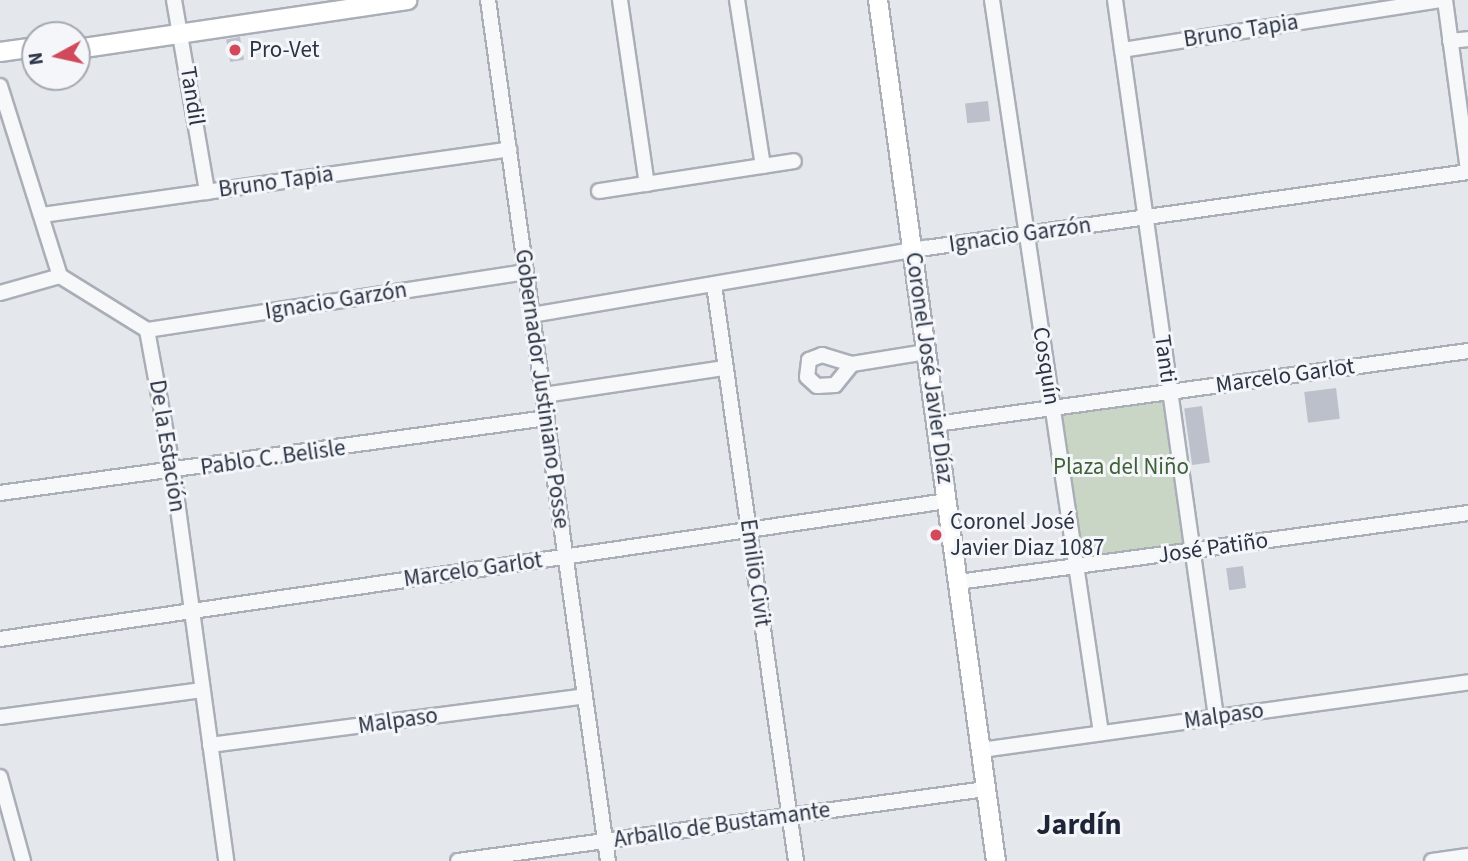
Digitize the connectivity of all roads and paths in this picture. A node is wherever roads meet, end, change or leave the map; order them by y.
1 (174, 0) edge
2 (345, 0) edge
3 (407, 0) edge
4 (488, 0) edge
5 (620, 0) edge
6 (737, 0) edge
7 (878, 0) edge
8 (992, 0) edge
9 (1115, 0) edge
10 (1444, 0) edge
11 (182, 29) junction
12 (91, 39) edge
13 (1468, 39) edge
14 (1450, 41) junction
15 (91, 45) edge
16 (21, 49) edge
17 (1122, 50) junction
18 (0, 52) edge
19 (21, 57) edge
20 (0, 60) edge
21 (0, 86) edge
22 (509, 149) junction
23 (794, 162) dead end
24 (762, 166) junction
25 (1468, 172) edge
26 (647, 184) junction
27 (600, 191) dead end
28 (207, 192) junction
29 (42, 215) junction
30 (1145, 217) junction
31 (1026, 233) junction
32 (912, 250) junction
33 (526, 272) junction
34 (60, 276) junction
35 (714, 285) junction
36 (0, 293) edge
37 (532, 315) junction
38 (147, 330) junction
39 (1468, 351) edge
40 (926, 352) junction
41 (852, 364) dead end
42 (725, 368) junction
43 (1170, 392) junction
44 (544, 395) junction
45 (1053, 408) junction
46 (547, 418) junction
47 (936, 424) junction
48 (173, 472) junction
49 (0, 493) edge
50 (947, 502) junction
51 (1468, 513) edge
52 (749, 531) junction
53 (1192, 551) junction
54 (566, 557) junction
55 (1076, 566) junction
56 (958, 583) junction
57 (191, 610) junction
58 (0, 639) edge
59 (1468, 682) edge
60 (202, 690) junction
61 (585, 696) junction
62 (0, 717) edge
63 (1216, 717) junction
64 (1101, 733) junction
65 (210, 746) junction
66 (981, 750) junction
67 (0, 777) edge
68 (986, 789) junction
69 (790, 816) junction
70 (606, 840) junction
71 (1468, 856) edge
72 (23, 861) edge
73 (226, 861) edge
74 (458, 861) edge
75 (608, 861) edge
76 (796, 861) edge
77 (996, 861) edge
78 (1432, 861) edge

1 - 11 street, Tandil
2 - 11 main road
3 - 11 main road
4 - 22 street, Gobernador Justiniano Posse
5 - 26 street
6 - 24 street
7 - 32 main road, Coronel José Javier Díaz
8 - 31 street, Cosquín
9 - 17 street, Tanti
10 - 14 street
10 - 17 street, Bruno Tapia
11 - 12 main road
11 - 15 main road
11 - 28 street, Tandil
13 - 14 street
14 - 25 street
16 - 18 main road
17 - 30 street, Tanti
19 - 20 main road
21 - 29 street
22 - 28 street, Bruno Tapia
22 - 33 street, Gobernador Justiniano Posse
23 - 24 street
24 - 26 street
25 - 30 street, Ignacio Garzón
26 - 27 street
28 - 29 street, Bruno Tapia
29 - 34 street
30 - 31 street, Ignacio Garzón
30 - 43 street, Tanti
31 - 32 street, Ignacio Garzón
31 - 45 street, Cosquín
32 - 35 street, Ignacio Garzón
32 - 40 main road, Coronel José Javier Díaz
33 - 37 street, Gobernador Justiniano Posse
33 - 38 street, Ignacio Garzón
34 - 36 street
34 - 38 street
35 - 37 street, Ignacio Garzón
35 - 42 street, Emilio Civit
37 - 44 street, Gobernador Justiniano Posse
38 - 48 street, De la Estación
39 - 43 street, Marcelo Garlot
40 - 41 street
40 - 47 main road, Coronel José Javier Díaz
42 - 44 street
42 - 52 street, Emilio Civit
43 - 45 street, Marcelo Garlot
43 - 53 street, Tanti
44 - 46 street, Gobernador Justiniano Posse
45 - 47 street, Marcelo Garlot
45 - 55 street, Cosquín
46 - 48 street, Pablo C. Belisle
46 - 54 street, Gobernador Justiniano Posse
47 - 50 main road, Coronel José Javier Díaz
48 - 49 street, Pablo C. Belisle
48 - 57 street, De la Estación
50 - 52 street, Marcelo Garlot
50 - 56 main road, Coronel José Javier Díaz
51 - 53 street, José Patiño
52 - 54 street, Marcelo Garlot
52 - 69 street, Emilio Civit
53 - 55 street, José Patiño
53 - 63 street, Tanti
54 - 57 street, Marcelo Garlot
54 - 61 street, Gobernador Justiniano Posse
55 - 56 street, José Patiño
55 - 64 street, Cosquín
56 - 66 main road, Coronel José Javier Díaz
57 - 58 street, Marcelo Garlot
57 - 60 street, De la Estación
59 - 63 street, Malpaso
60 - 62 street
60 - 65 street, De la Estación
61 - 65 street, Malpaso
61 - 70 street, Gobernador Justiniano Posse
63 - 64 street, Malpaso
64 - 66 street, Malpaso
65 - 73 street, De la Estación
66 - 68 main road, Coronel José Javier Díaz
67 - 72 street
68 - 69 street, Arballo de Bustamante
68 - 77 main road, Coronel José Javier Díaz
69 - 70 street, Arballo de Bustamante
69 - 76 street, Emilio Civit
70 - 74 street, Arballo de Bustamante
70 - 75 street, Gobernador Justiniano Posse
71 - 78 street

